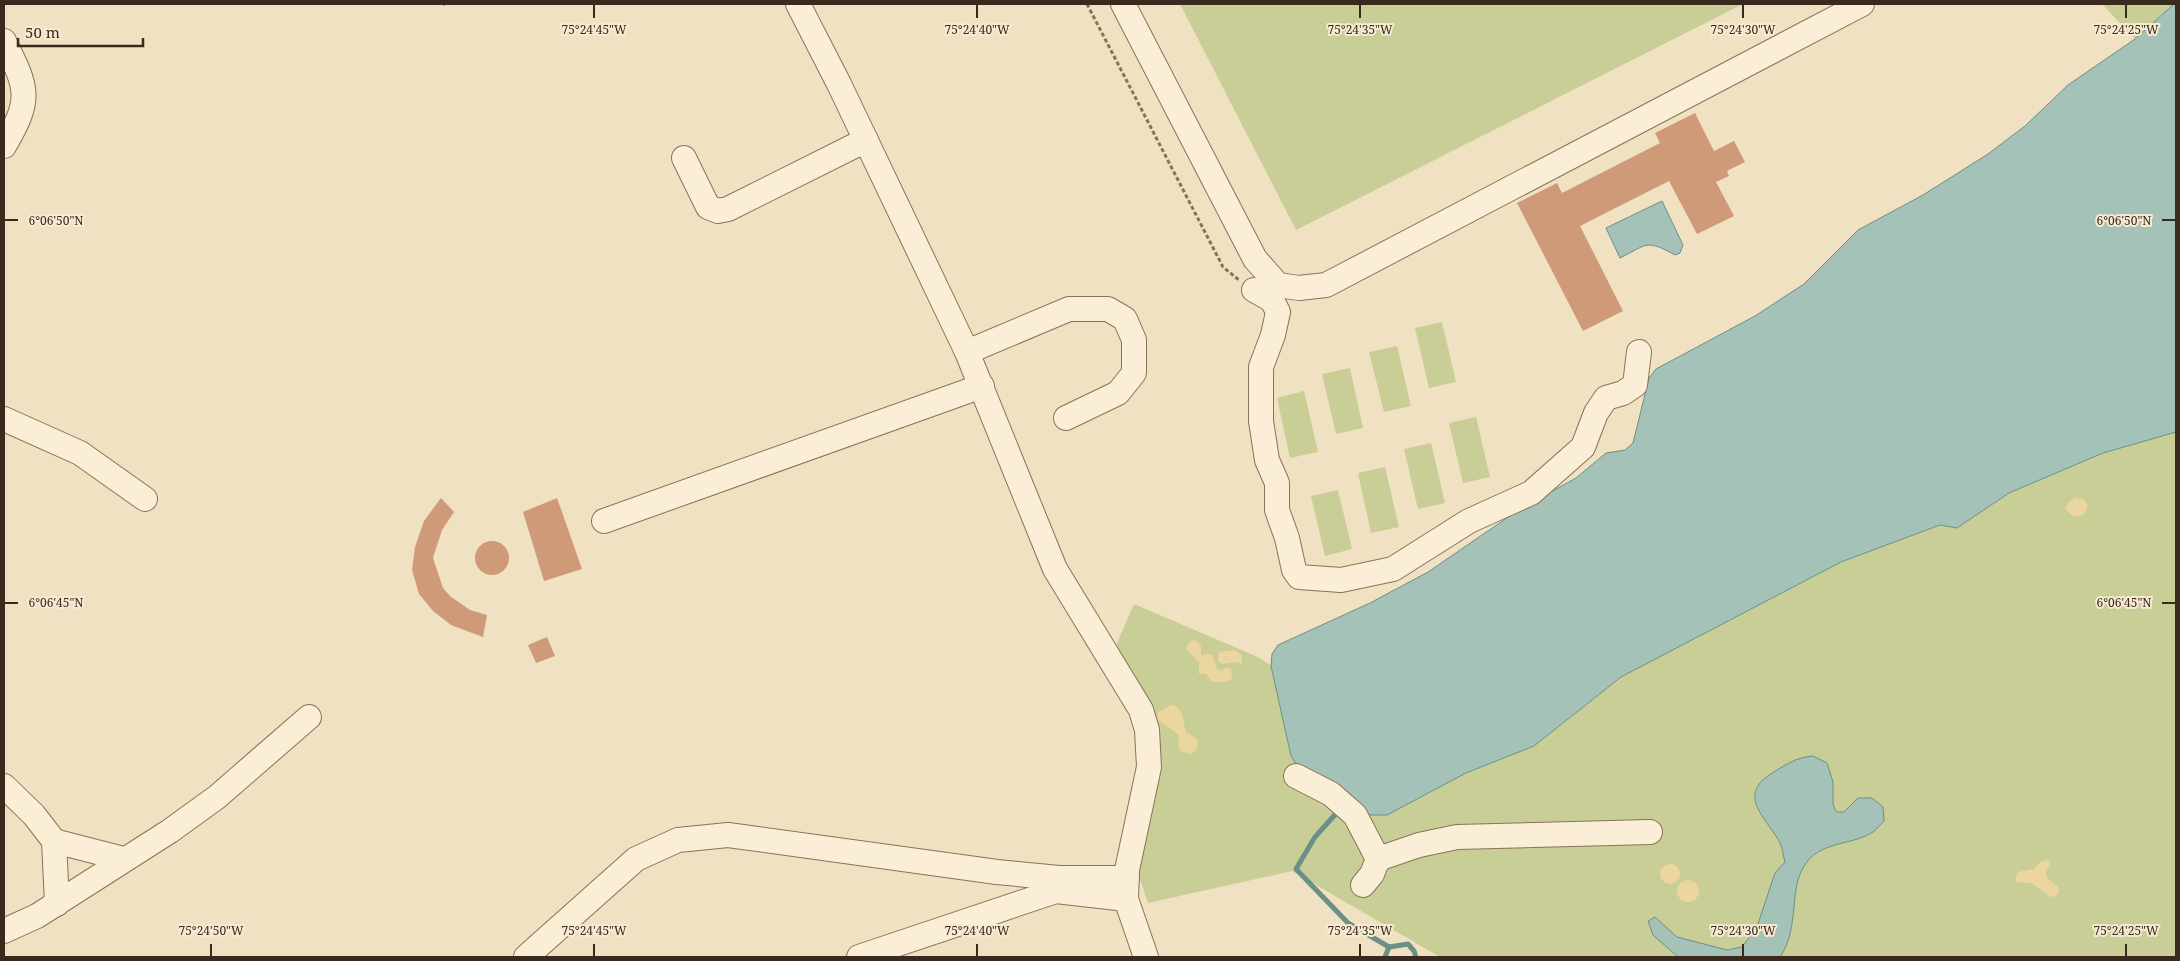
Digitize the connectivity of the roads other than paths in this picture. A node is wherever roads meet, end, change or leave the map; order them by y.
1 (798, 4) edge
2 (1123, 4) edge
3 (1862, 4) edge
4 (4, 41) edge
5 (866, 140) junction
6 (4, 146) edge
7 (684, 158) dead end
8 (1254, 290) road end
9 (967, 352) junction
10 (1639, 352) dead end
11 (982, 386) junction
12 (1066, 418) dead end
13 (4, 419) edge
14 (145, 500) dead end
15 (604, 521) dead end
16 (309, 716) dead end
17 (1296, 776) dead end
18 (4, 786) edge
19 (1650, 832) dead end
20 (54, 841) junction
21 (124, 859) junction
22 (1378, 859) junction
23 (997, 872) junction
24 (1058, 884) junction
25 (1363, 885) dead end
26 (1126, 889) junction
27 (57, 904) junction
28 (1003, 909) junction
29 (4, 931) edge
30 (526, 957) edge
31 (860, 957) edge
32 (1146, 957) edge

1 - 5 street
2 - 3 street
4 - 6 street
5 - 7 street
5 - 9 street
8 - 10 street
9 - 11 street
9 - 12 street
11 - 15 street
11 - 26 street
13 - 14 street
16 - 21 street
17 - 22 street
18 - 20 street
19 - 22 street
20 - 21 street
20 - 27 street
21 - 27 street
22 - 25 street
23 - 24 street
23 - 28 street
23 - 30 street
24 - 26 street
24 - 28 street
26 - 32 street
27 - 29 street
28 - 31 street

